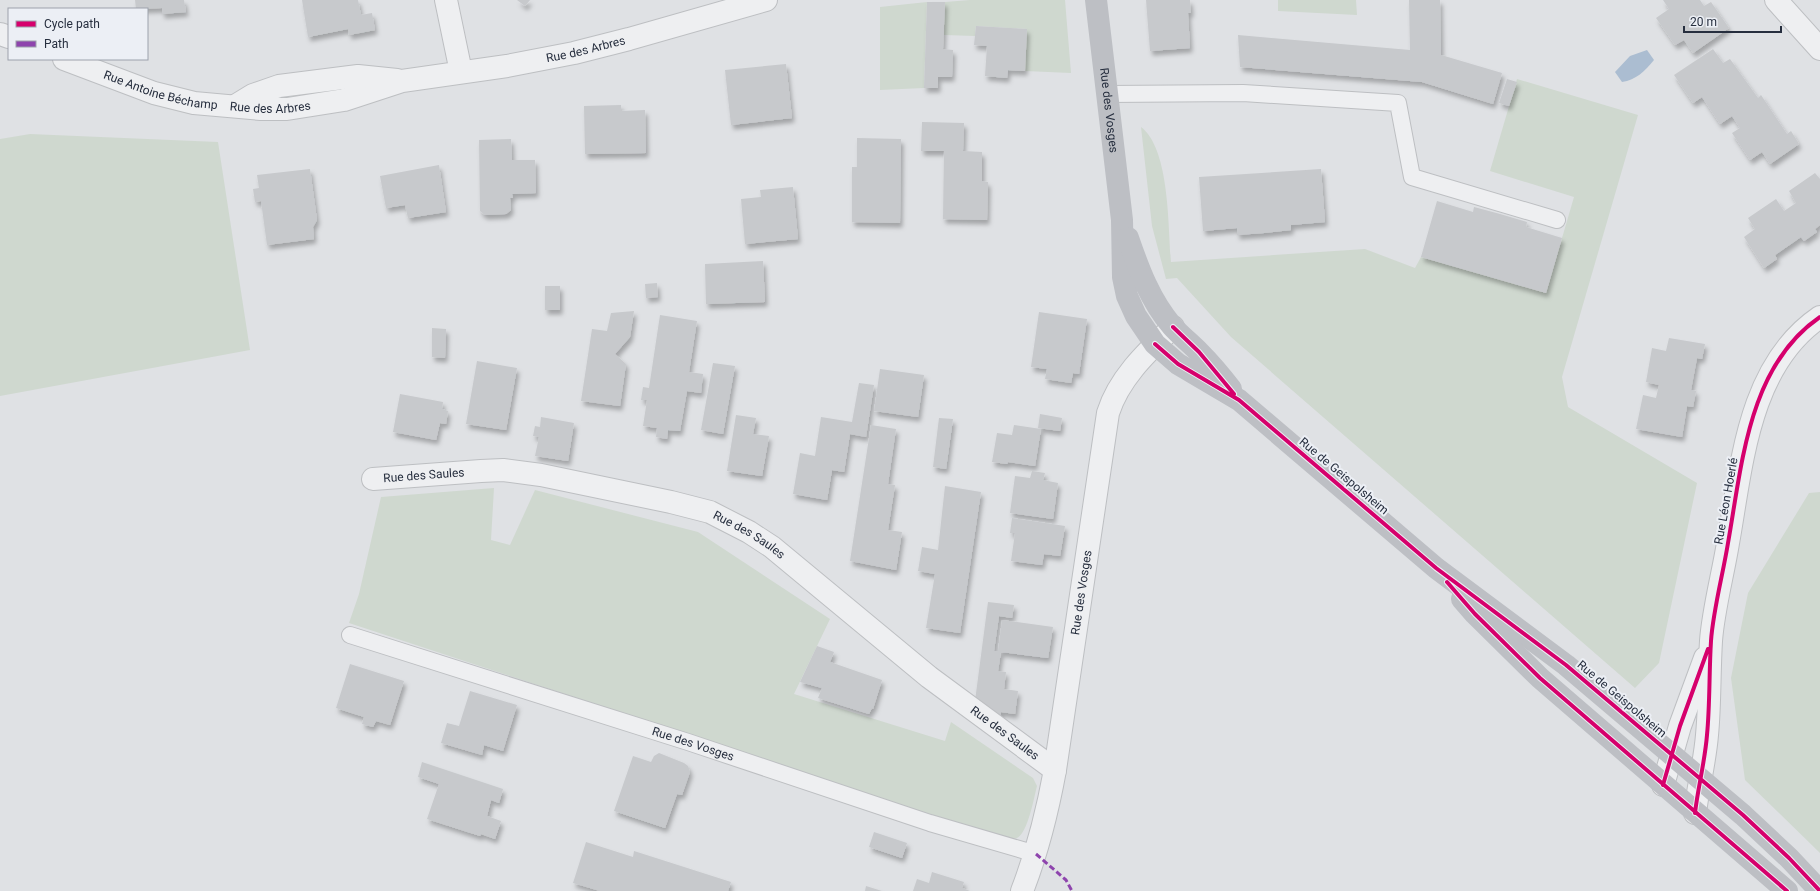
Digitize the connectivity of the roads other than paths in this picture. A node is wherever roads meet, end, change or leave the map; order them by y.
1 (446, 0) edge
2 (766, 0) edge
3 (1096, 0) edge
4 (1776, 0) edge
5 (1820, 49) edge
6 (67, 60) edge
7 (461, 72) junction
8 (1107, 94) junction
9 (235, 106) joint
10 (1122, 220) junction
11 (1558, 220) dead end
12 (1820, 317) edge
13 (1173, 327) junction
14 (1155, 344) junction
15 (1239, 400) junction
16 (373, 479) dead end
17 (1436, 568) junction
18 (350, 635) dead end
19 (1711, 640) junction
20 (1672, 754) junction
21 (1055, 770) junction
22 (1700, 779) junction
23 (1663, 785) junction
24 (1695, 813) junction
25 (1036, 854) junction
26 (1022, 891) edge
27 (1787, 891) edge
28 (1820, 891) edge

1 - 7 street
2 - 7 street, Rue des Arbres
3 - 8 main road, Rue des Vosges
4 - 5 street
6 - 9 street, Rue Antoine Béchamp
7 - 9 street, Rue des Arbres
8 - 10 main road, Rue des Vosges
8 - 11 lane
10 - 13 main road, Rue des Vosges
10 - 14 main road, Rue des Vosges
12 - 19 street, Rue Léon Hoerlé
13 - 14 street, Rue des Vosges
13 - 15 main road, Rue de Geispolsheim
14 - 15 main road, Rue de Geispolsheim
14 - 21 street, Rue des Vosges
15 - 17 main road, Rue de Geispolsheim
16 - 21 street, Rue des Saules
17 - 20 main road, Rue de Geispolsheim
17 - 23 main road, Rue de Geispolsheim
18 - 25 lane, Rue des Vosges
19 - 20 street, Rue Léon Hoerlé
19 - 22 street, Rue Léon Hoerlé
20 - 22 main road, Rue de Geispolsheim
20 - 23 street, Rue Léon Hoerlé
21 - 25 street, Rue des Vosges
22 - 24 street, Rue Léon Hoerlé
22 - 28 main road, Rue de Geispolsheim
23 - 24 main road, Rue de Geispolsheim
24 - 27 main road, Rue de Geispolsheim
25 - 26 street, Rue des Vosges

